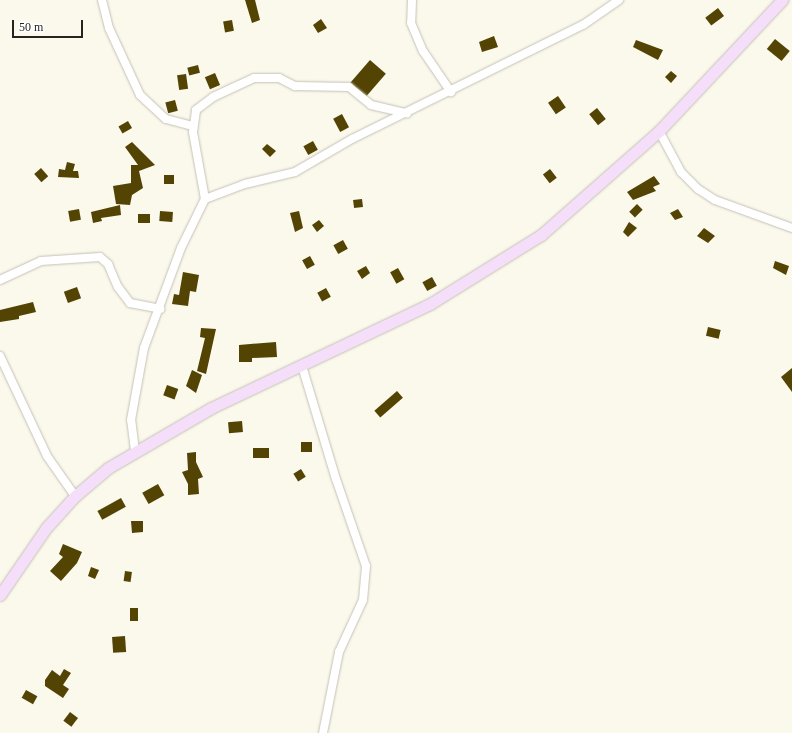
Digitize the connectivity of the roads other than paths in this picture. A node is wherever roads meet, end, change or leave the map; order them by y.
1 (102, 0) edge
2 (412, 0) edge
3 (619, 0) edge
4 (782, 0) edge
5 (451, 92) junction
6 (407, 113) junction
7 (192, 126) junction
8 (659, 131) junction
9 (205, 199) junction
10 (792, 228) edge
11 (0, 280) edge
12 (160, 309) junction
13 (0, 356) edge
14 (302, 366) junction
15 (135, 451) junction
16 (75, 496) junction
17 (0, 595) edge
18 (323, 733) edge

1 - 7 street
2 - 5 street
3 - 5 street
4 - 8 main road
5 - 6 street
6 - 7 street
6 - 9 street
7 - 9 street
8 - 10 street
8 - 14 main road
9 - 12 street
11 - 12 street
12 - 15 street
13 - 16 street
14 - 15 main road
14 - 18 street
15 - 16 main road
16 - 17 main road

